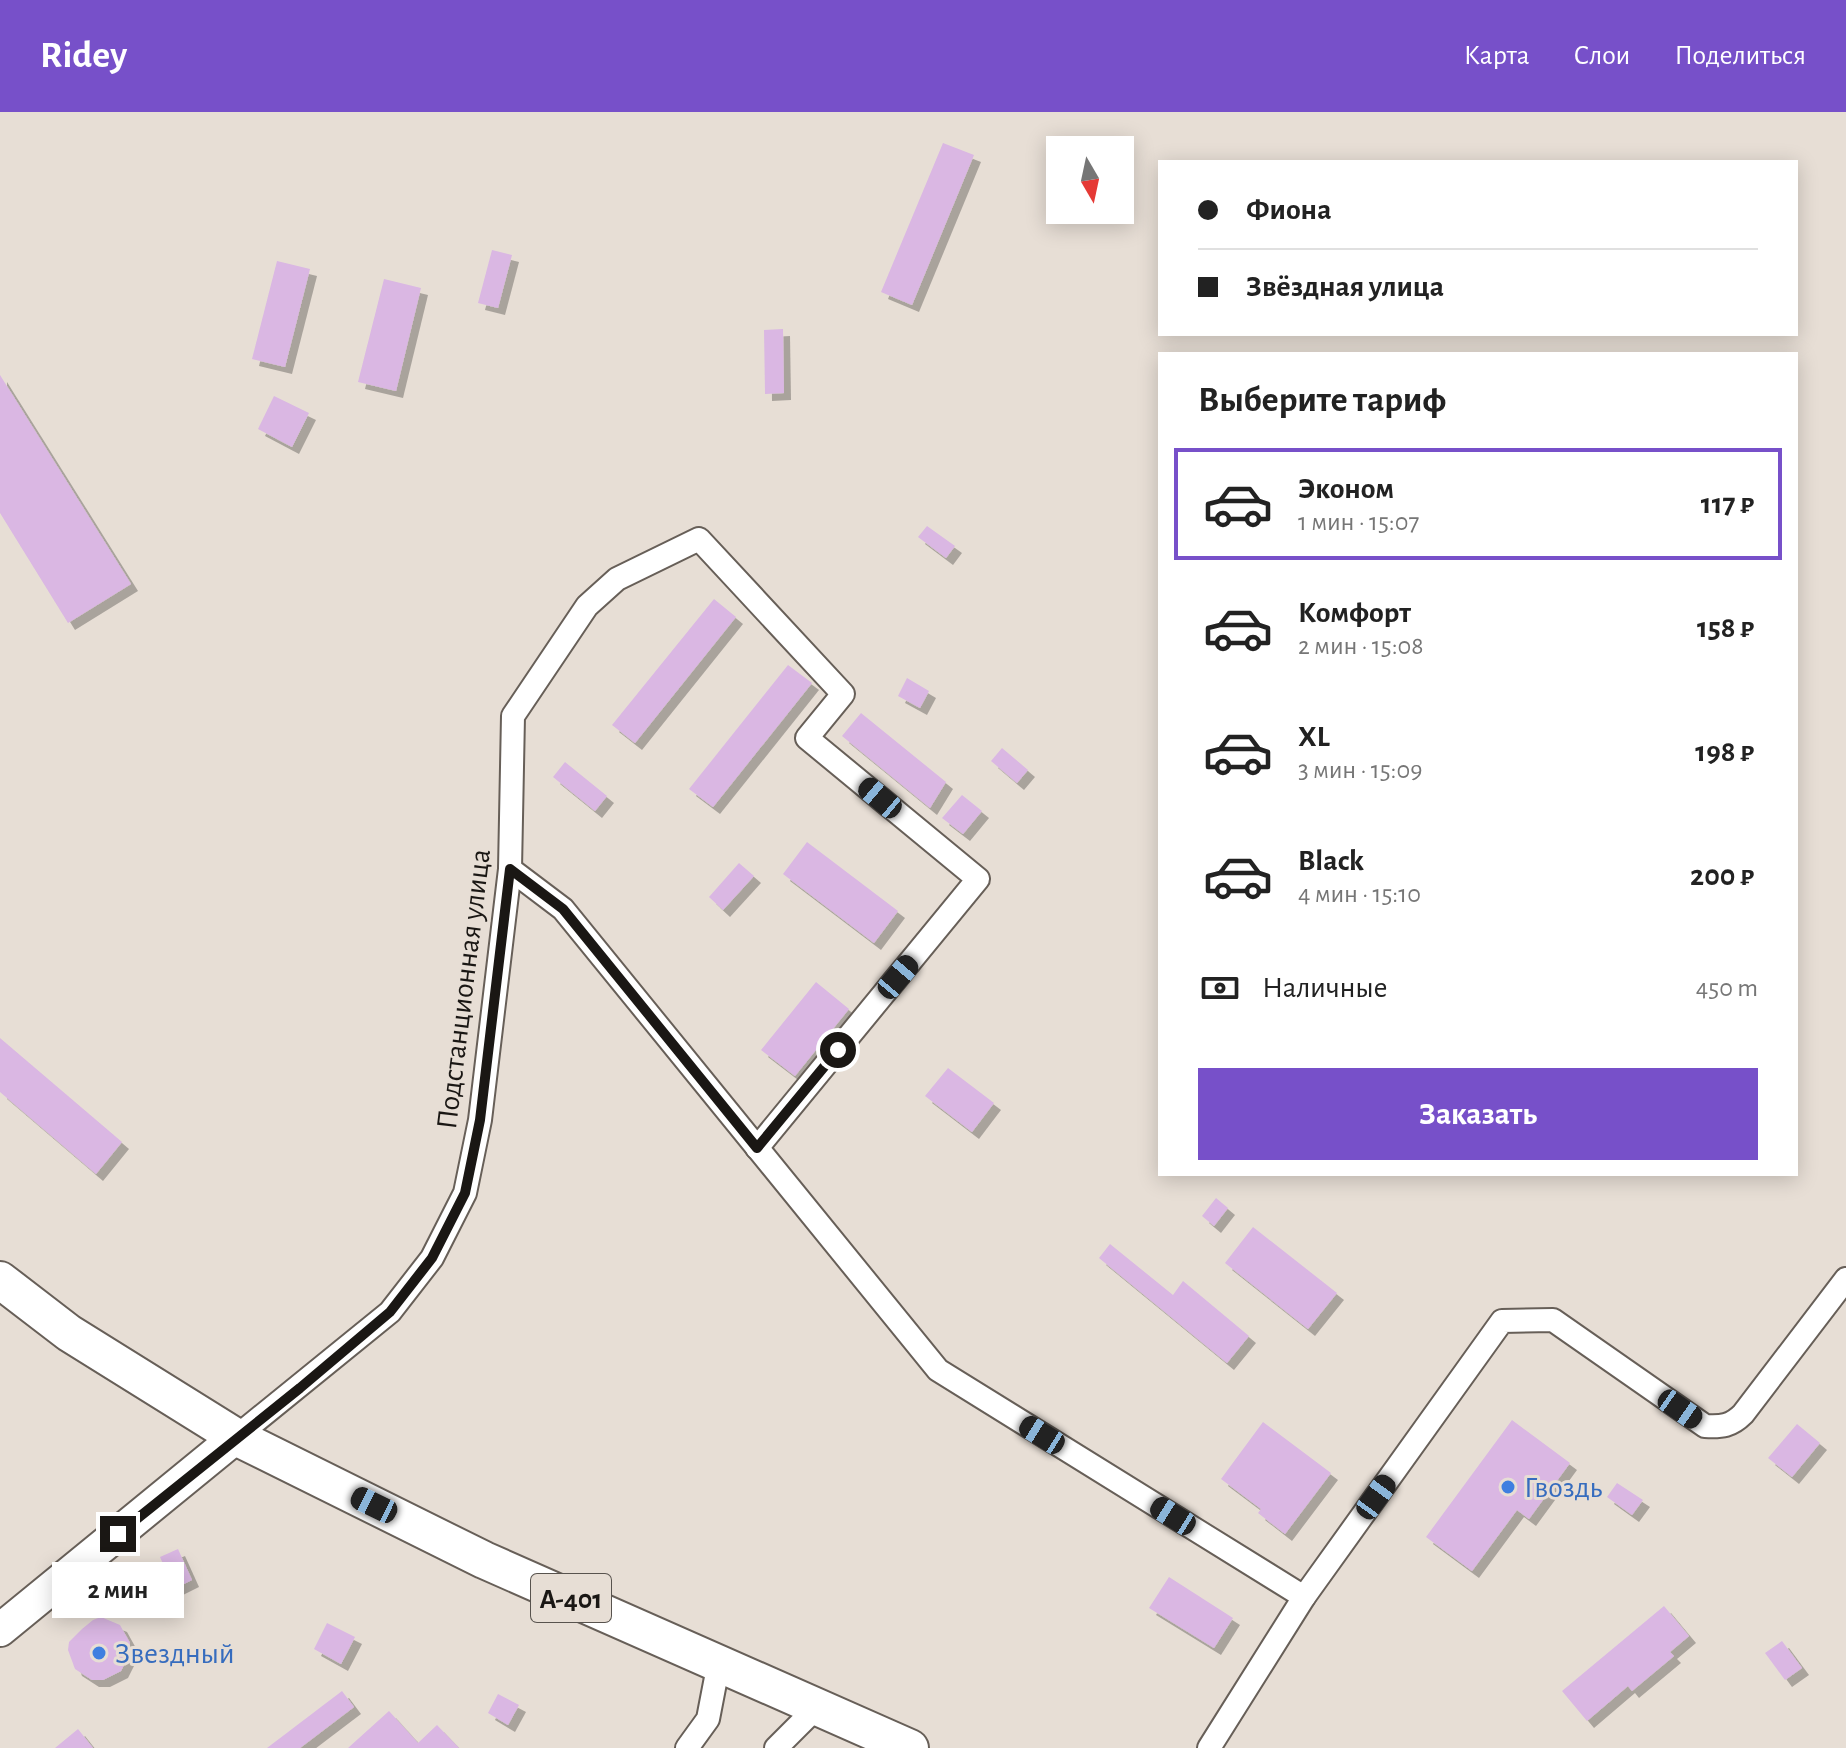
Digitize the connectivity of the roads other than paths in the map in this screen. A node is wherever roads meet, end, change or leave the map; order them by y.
1 (510, 869) junction
2 (757, 1148) junction
3 (1846, 1279) edge
4 (0, 1280) edge
5 (236, 1437) junction
6 (1304, 1597) junction
7 (0, 1630) edge
8 (719, 1662) junction
9 (818, 1706) junction
10 (687, 1748) edge
11 (776, 1748) edge
12 (910, 1748) edge
13 (1209, 1748) edge

1 - 2 street
1 - 2 street, Подстанционная улица
1 - 5 street, Подстанционная улица
2 - 6 street
3 - 6 street
4 - 5 main road
5 - 7 street
5 - 8 main road, А-401
6 - 13 street
8 - 9 main road, А-401
8 - 10 street
9 - 11 street
9 - 12 main road, А-401

